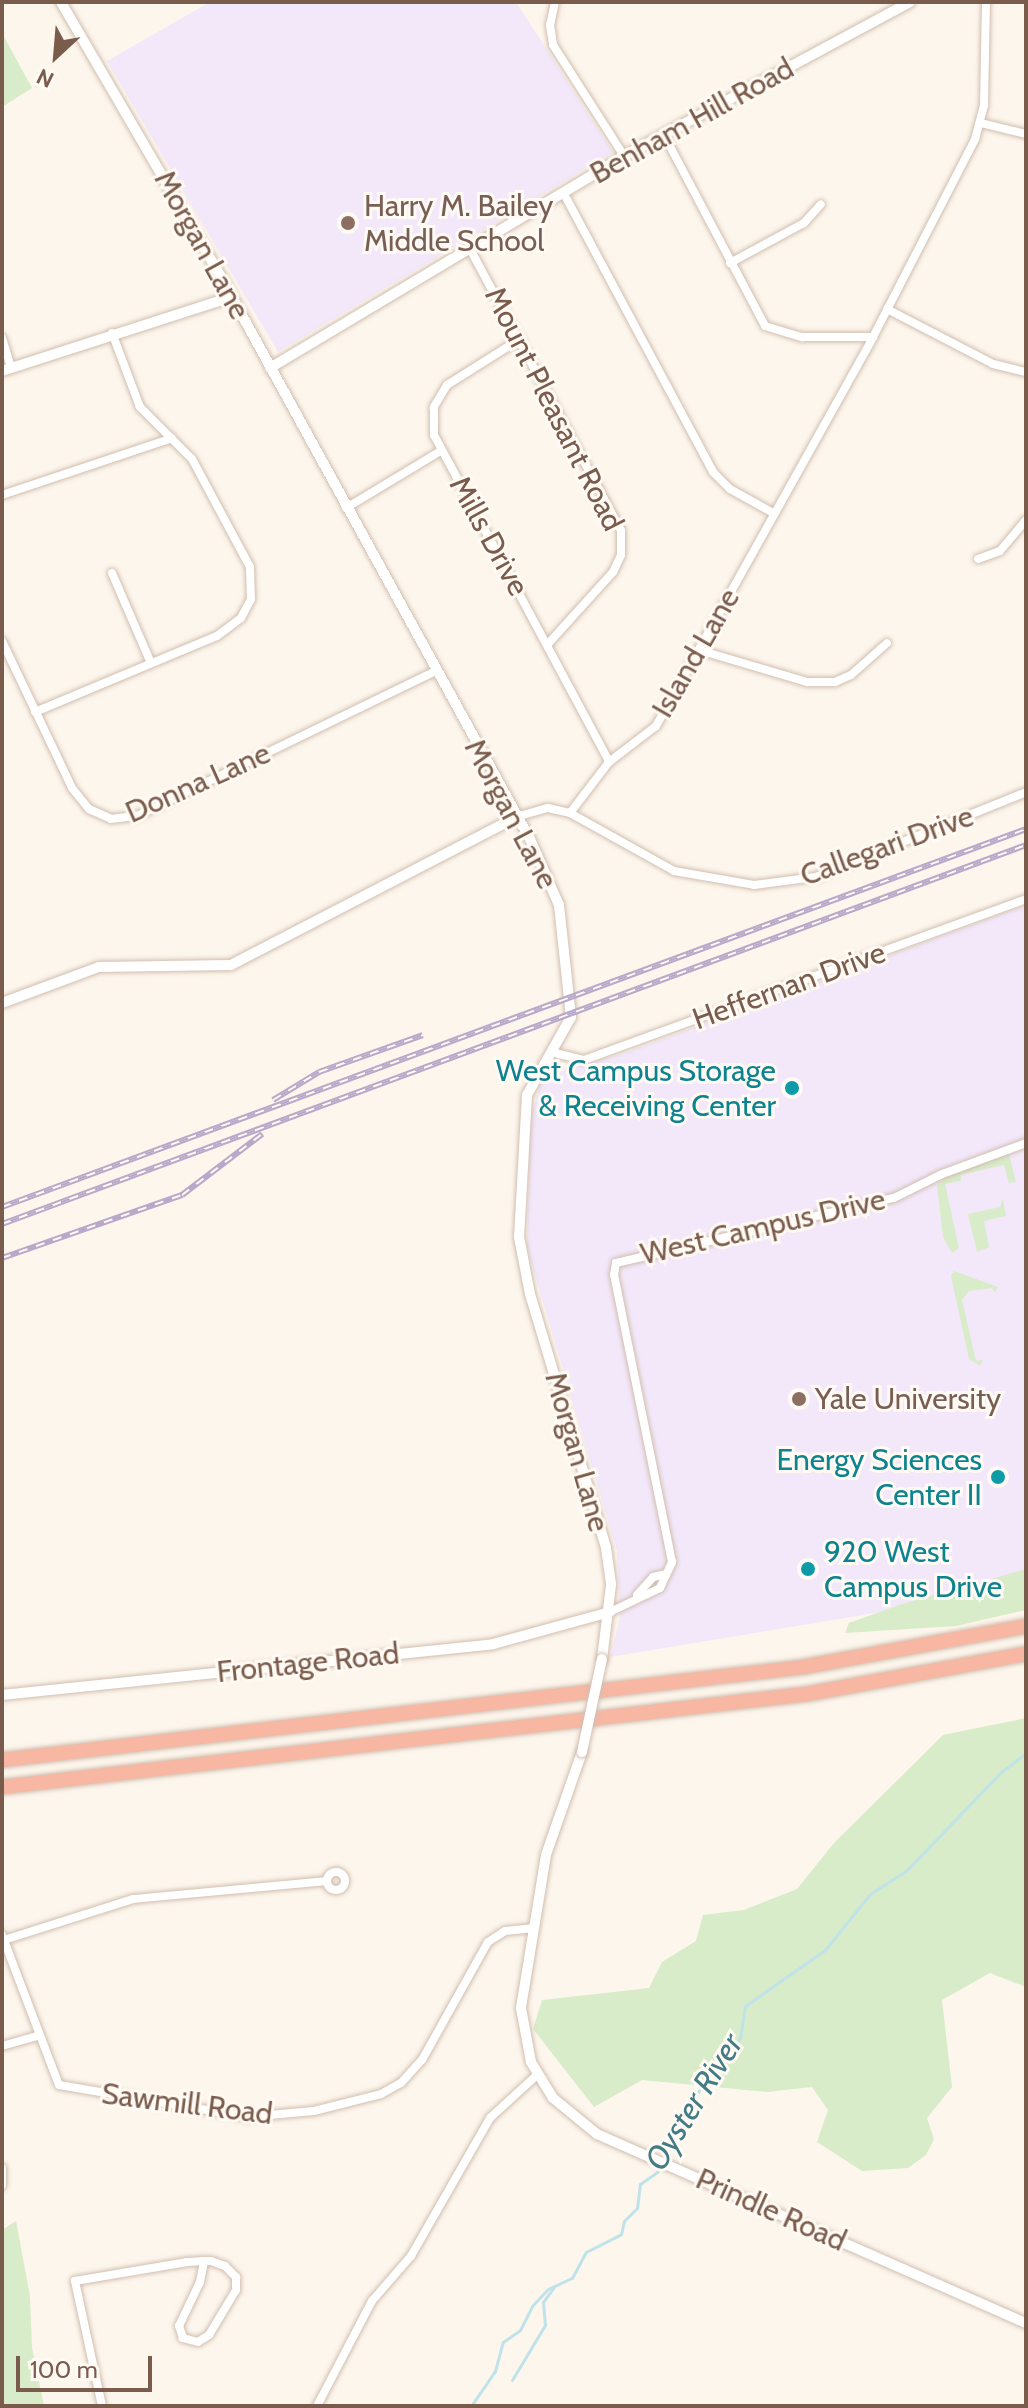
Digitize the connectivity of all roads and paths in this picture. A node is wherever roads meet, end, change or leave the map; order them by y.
1 (61, 2) edge
2 (555, 2) edge
3 (910, 2) edge
4 (986, 2) edge
5 (981, 123) junction
6 (1026, 134) edge
7 (664, 135) junction
8 (624, 156) junction
9 (563, 192) junction
10 (821, 204) dead end
11 (469, 247) junction
12 (730, 263) junction
13 (231, 297) junction
14 (887, 309) junction
15 (112, 333) junction
16 (873, 337) junction
17 (2, 338) edge
18 (520, 339) junction
19 (270, 368) junction
20 (7, 369) edge
21 (1026, 372) edge
22 (172, 438) junction
23 (442, 450) junction
24 (2, 495) edge
25 (346, 508) junction
26 (775, 514) junction
27 (1026, 520) edge
28 (978, 559) dead end
29 (112, 573) dead end
30 (2, 641) edge
31 (887, 643) dead end
32 (548, 644) junction
33 (699, 650) junction
34 (151, 663) junction
35 (434, 672) junction
36 (35, 712) junction
37 (609, 762) junction
38 (1026, 792) edge
39 (570, 813) junction
40 (516, 817) junction
41 (1026, 899) edge
42 (2, 1003) edge
43 (551, 1052) junction
44 (1026, 1143) edge
45 (610, 1612) junction
46 (1026, 1626) edge
47 (1026, 1654) edge
48 (2, 1695) edge
49 (2, 1760) edge
50 (2, 1787) edge
51 (326, 1881) dead end
52 (532, 1928) junction
53 (3, 1937) edge
54 (38, 2036) junction
55 (2, 2046) edge
56 (537, 2075) junction
57 (2, 2168) edge
58 (2, 2185) edge
59 (204, 2261) junction
60 (1026, 2323) edge
61 (102, 2406) edge
62 (317, 2406) edge

1 - 13 street, Morgan Lane
2 - 8 street
3 - 7 street, Benham Hill Road
4 - 5 street, Island Lane
5 - 6 street
5 - 14 street, Island Lane
7 - 8 street, Benham Hill Road
7 - 12 street
8 - 9 street, Benham Hill Road
9 - 11 street, Benham Hill Road
9 - 26 street
10 - 12 street
11 - 18 street, Mount Pleasant Road
11 - 19 street, Benham Hill Road
12 - 16 street
13 - 15 street
13 - 19 street, Morgan Lane
14 - 16 street, Island Lane
14 - 21 street
15 - 20 street
15 - 22 street
16 - 26 street, Island Lane
17 - 20 street
18 - 23 street, Mills Drive
18 - 32 street, Mount Pleasant Road
19 - 25 street, Morgan Lane
22 - 24 street
22 - 34 street
23 - 25 street
23 - 32 street, Mills Drive
25 - 35 street, Morgan Lane
26 - 33 street, Island Lane
27 - 28 street
29 - 34 street
30 - 36 street, Donna Lane
31 - 33 street
32 - 37 street, Mills Drive
33 - 37 street, Island Lane
34 - 36 street
35 - 36 street, Donna Lane
35 - 40 street, Morgan Lane
37 - 39 street, Island Lane
38 - 39 street, Callegari Drive
39 - 40 street
40 - 42 street
40 - 43 street, Morgan Lane
41 - 43 street, Heffernan Drive
43 - 45 street, Morgan Lane
44 - 45 street, West Campus Drive
45 - 48 street, Frontage Road
45 - 52 street, Morgan Lane, bridge
46 - 49 highway
47 - 50 highway
51 - 53 street
52 - 54 street, Sawmill Road
52 - 56 street, Morgan Lane
53 - 54 street, Sawmill Road
54 - 55 street
56 - 60 street, Prindle Road
56 - 62 street
57 - 58 street
59 - 59 street
59 - 61 street

